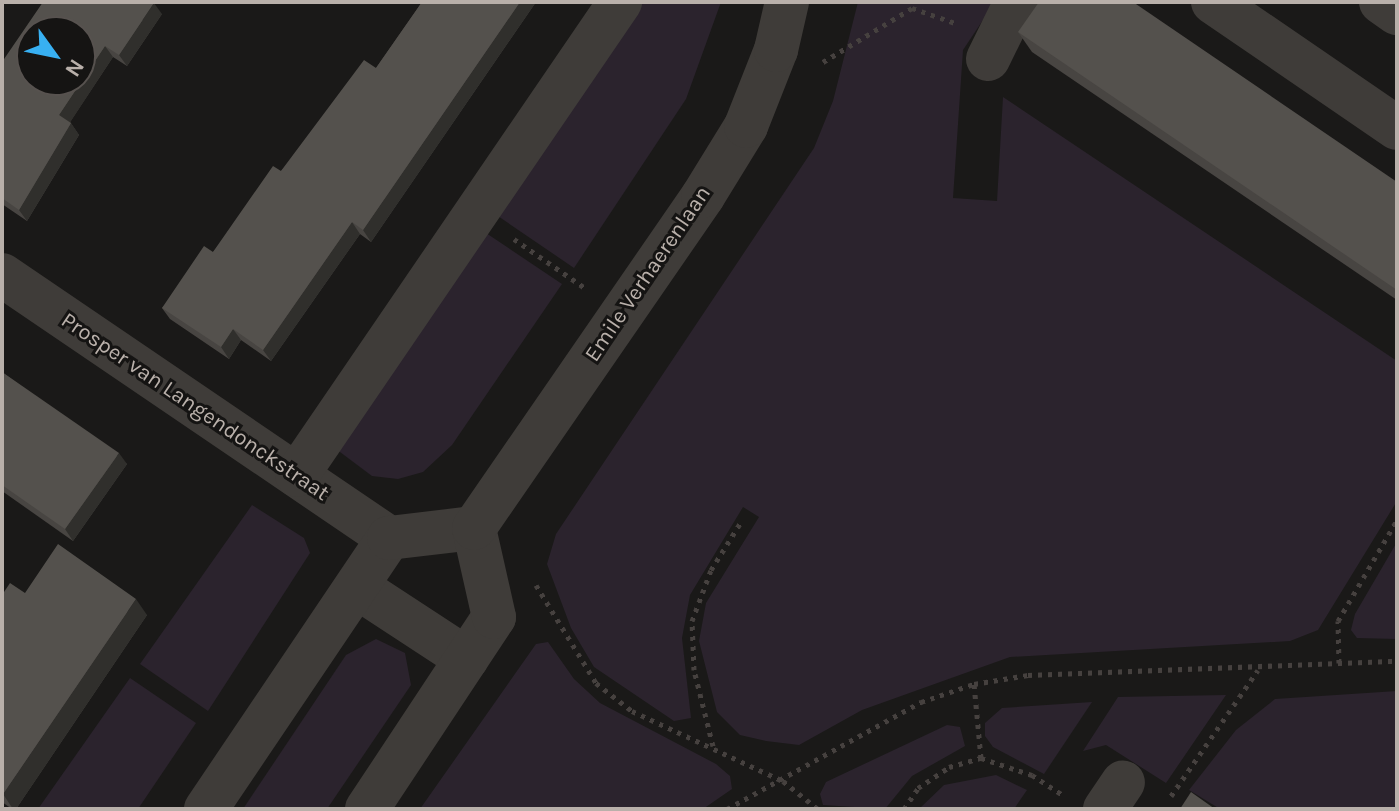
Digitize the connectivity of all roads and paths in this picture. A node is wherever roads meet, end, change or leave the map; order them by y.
1 (620, 2) edge
2 (787, 2) edge
3 (1016, 2) edge
4 (1213, 2) edge
5 (1381, 2) edge
6 (1397, 13) edge
7 (992, 51) joint
8 (764, 81) junction
9 (1397, 128) edge
10 (476, 213) junction
11 (2, 275) edge
12 (622, 313) junction
13 (297, 475) junction
14 (1397, 520) edge
15 (741, 522) dead end
16 (474, 528) junction
17 (389, 538) junction
18 (531, 580) dead end
19 (357, 587) junction
20 (467, 659) junction
21 (1397, 661) edge
22 (1339, 664) junction
23 (1259, 669) junction
24 (974, 684) junction
25 (713, 747) junction
26 (981, 758) junction
27 (783, 781) junction
28 (1100, 798) edge
29 (206, 809) edge
30 (367, 809) edge
31 (727, 809) edge
32 (818, 809) edge
33 (904, 809) edge

1 - 10 street
2 - 8 street, Emile Verhaerenlaan
3 - 7 street
4 - 9 street
5 - 6 street
7 - 8 path
8 - 12 street, Emile Verhaerenlaan
10 - 12 path
10 - 13 street
11 - 13 street, Prosper van Langendonckstraat
12 - 16 street, Emile Verhaerenlaan
13 - 17 street, Prosper van Langendonckstraat
14 - 22 path
15 - 25 path
16 - 17 street
16 - 20 street
17 - 19 street
18 - 25 path
19 - 20 street
19 - 29 street
20 - 30 street
21 - 22 path
22 - 23 path
23 - 24 path
23 - 28 path
24 - 26 path
24 - 27 path
25 - 27 path
26 - 28 path
26 - 33 path
27 - 31 path
27 - 32 path

